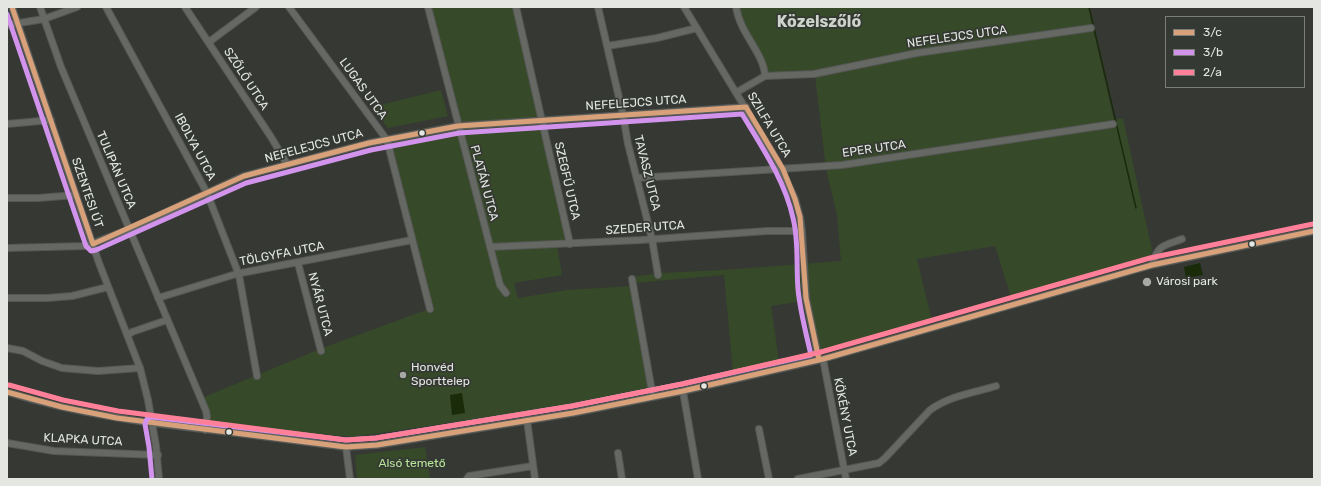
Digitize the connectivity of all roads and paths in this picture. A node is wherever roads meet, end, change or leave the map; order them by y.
1 (12, 7) edge
2 (40, 7) edge
3 (77, 7) edge
4 (106, 7) edge
5 (185, 7) edge
6 (256, 7) edge
7 (289, 7) edge
8 (428, 7) edge
9 (516, 7) edge
10 (598, 7) edge
11 (684, 7) edge
12 (736, 7) edge
13 (44, 19) junction
14 (18, 24) junction
15 (7, 25) edge
16 (697, 28) junction
17 (1091, 28) dead end
18 (209, 42) junction
19 (607, 46) junction
20 (766, 76) junction
21 (737, 92) junction
22 (746, 107) junction
23 (623, 115) junction
24 (51, 120) junction
25 (542, 120) junction
26 (7, 124) edge
27 (1113, 124) dead end
28 (458, 126) junction
29 (387, 140) junction
30 (287, 164) junction
31 (782, 169) junction
32 (637, 178) junction
33 (207, 193) junction
34 (76, 195) junction
35 (7, 198) edge
36 (130, 229) junction
37 (802, 231) junction
38 (1314, 231) edge
39 (652, 239) junction
40 (1182, 239) dead end
41 (412, 240) junction
42 (93, 244) junction
43 (570, 244) junction
44 (7, 248) edge
45 (490, 248) junction
46 (298, 263) junction
47 (1152, 265) junction
48 (238, 274) junction
49 (658, 275) dead end
50 (632, 279) dead end
51 (108, 287) junction
52 (506, 293) dead end
53 (7, 298) edge
54 (158, 298) junction
55 (430, 309) dead end
56 (167, 320) junction
57 (128, 335) junction
58 (7, 348) edge
59 (321, 351) dead end
60 (821, 359) junction
61 (140, 368) junction
62 (257, 376) dead end
63 (996, 386) dead end
64 (683, 391) junction
65 (7, 392) edge
66 (653, 397) junction
67 (527, 420) junction
68 (152, 424) junction
69 (759, 429) dead end
70 (205, 430) junction
71 (7, 443) edge
72 (346, 446) junction
73 (618, 453) dead end
74 (158, 455) junction
75 (533, 466) junction
76 (844, 470) junction
77 (159, 479) edge
78 (350, 479) edge
79 (467, 479) edge
80 (535, 479) edge
81 (622, 479) edge
82 (698, 479) edge
83 (769, 479) edge
84 (798, 479) edge
85 (846, 479) edge

1 - 14 street, SZENTESI ÚT
2 - 13 street, TULIPÁN UTCA
3 - 13 street
4 - 33 street, IBOLYA UTCA
5 - 18 street, SZŐLŐ UTCA
6 - 18 street
7 - 29 street, LUGAS UTCA
8 - 28 street, PLATÁN UTCA
9 - 25 street, SZEGFŰ UTCA
10 - 19 street, TAVASZ UTCA
11 - 16 street, SZILFA UTCA
12 - 20 street
13 - 14 street
13 - 36 street, TULIPÁN UTCA
14 - 15 street
14 - 24 street, SZENTESI ÚT
16 - 19 street
16 - 21 street, SZILFA UTCA
17 - 20 street, NEFELEJCS UTCA
18 - 30 street, SZŐLŐ UTCA
19 - 23 street, TAVASZ UTCA
20 - 21 street, NEFELEJCS UTCA
21 - 22 street, SZILFA UTCA
22 - 23 street, NEFELEJCS UTCA
22 - 31 street, SZILFA UTCA
23 - 25 street, NEFELEJCS UTCA
23 - 32 street, TAVASZ UTCA
24 - 26 street
24 - 34 street, SZENTESI ÚT
25 - 28 street, NEFELEJCS UTCA
25 - 43 street, SZEGFŰ UTCA
27 - 31 street, EPER UTCA
28 - 29 street, NEFELEJCS UTCA
28 - 45 street, PLATÁN UTCA
29 - 30 street, NEFELEJCS UTCA
29 - 41 street, LUGAS UTCA
30 - 33 street, NEFELEJCS UTCA
31 - 32 street, EPER UTCA
31 - 37 street, SZILFA UTCA
32 - 39 street, TAVASZ UTCA
33 - 36 street, NEFELEJCS UTCA
33 - 48 street, IBOLYA UTCA
34 - 35 street
34 - 42 street, SZENTESI ÚT
36 - 42 street, NEFELEJCS UTCA
36 - 54 street, TULIPÁN UTCA
37 - 39 street, SZEDER UTCA
37 - 60 street, SZILFA UTCA
38 - 47 street
39 - 43 street, SZEDER UTCA
39 - 49 street, TAVASZ UTCA
40 - 47 street
41 - 46 street, TÖLGYFA UTCA
41 - 55 street, LUGAS UTCA
42 - 44 street, NEFELEJCS UTCA
42 - 51 street, SZENTESI ÚT
43 - 45 street, SZEDER UTCA
45 - 52 street, PLATÁN UTCA
46 - 48 street, TÖLGYFA UTCA
46 - 59 street, NYÁR UTCA
47 - 60 street
48 - 54 street, TÖLGYFA UTCA
48 - 62 street, IBOLYA UTCA
50 - 66 street
51 - 53 street
51 - 57 street, SZENTESI ÚT
54 - 56 street, TULIPÁN UTCA
56 - 57 street
56 - 70 street, TULIPÁN UTCA
57 - 61 street, SZENTESI ÚT
58 - 61 street
60 - 64 street
60 - 76 street, KÖKÉNY UTCA
61 - 68 street, SZENTESI ÚT
63 - 76 street
64 - 66 street
64 - 82 street
65 - 68 street
66 - 67 street
67 - 72 street
67 - 75 street
68 - 70 street
68 - 74 street, SZENTESI ÚT
69 - 83 street
70 - 72 street
71 - 74 street, KLAPKA UTCA
72 - 78 street
73 - 81 street
74 - 77 street, SZENTESI ÚT
75 - 79 street
75 - 80 street
76 - 84 street
76 - 85 street, KÖKÉNY UTCA

